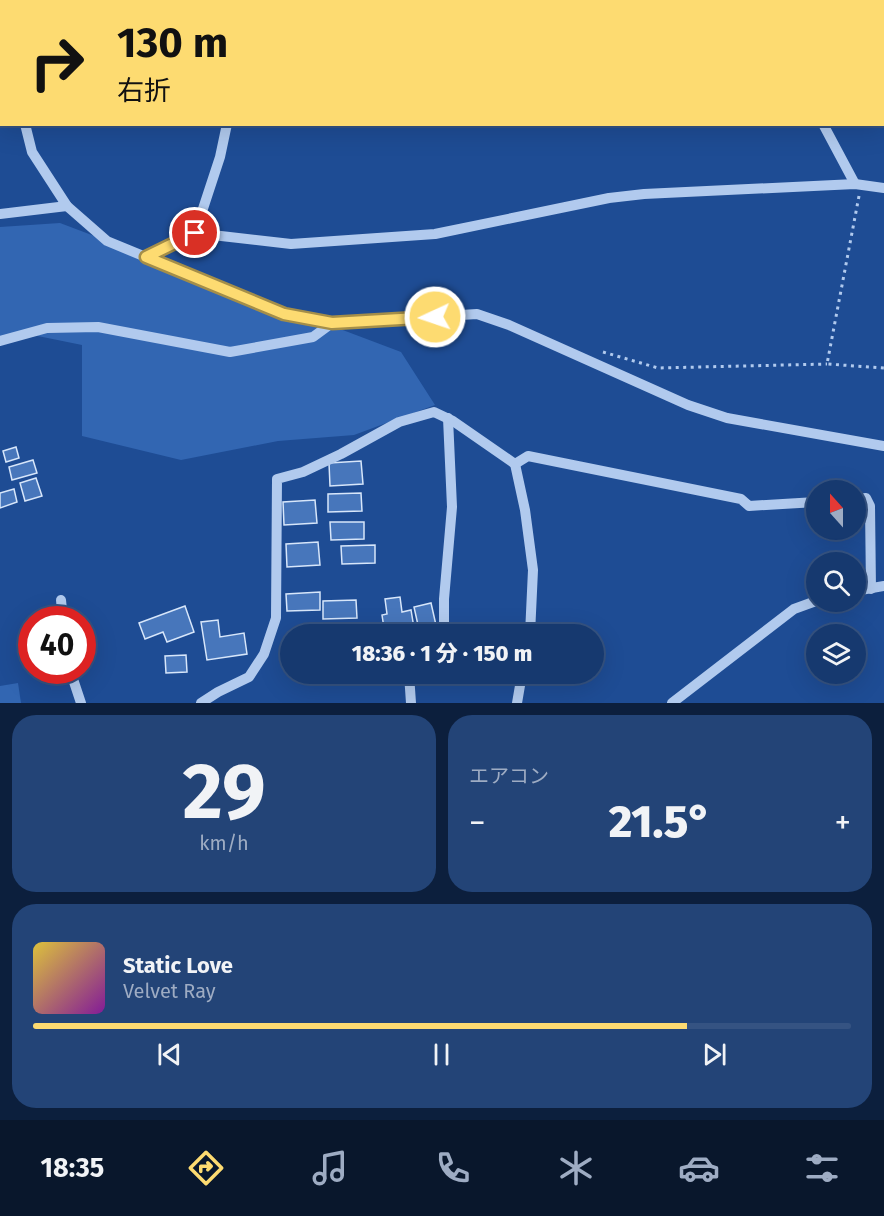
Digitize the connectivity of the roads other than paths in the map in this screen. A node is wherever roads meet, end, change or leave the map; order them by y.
1 (26, 126) edge
2 (227, 126) edge
3 (824, 126) edge
4 (858, 184) junction
5 (884, 188) edge
6 (67, 206) junction
7 (0, 214) edge
8 (195, 233) junction
9 (146, 257) junction
10 (332, 323) junction
11 (0, 342) edge
12 (448, 418) junction
13 (884, 446) edge
14 (515, 464) junction
15 (866, 498) edge
16 (806, 503) edge
17 (884, 586) edge
18 (871, 588) junction
19 (866, 589) edge
20 (61, 600) dead end
21 (806, 605) edge
22 (62, 606) edge
23 (444, 624) edge
24 (530, 624) edge
25 (75, 684) edge
26 (410, 684) edge
27 (520, 684) edge
28 (81, 703) edge
29 (201, 703) edge
30 (411, 703) edge
31 (517, 703) edge
32 (672, 703) edge

1 - 6 street
2 - 8 street
3 - 4 street
4 - 5 street
4 - 8 street
6 - 7 street
6 - 9 street
8 - 9 street
9 - 10 street
10 - 11 street
10 - 13 street
12 - 14 street
12 - 23 street
12 - 29 street
14 - 16 street
14 - 24 street
15 - 18 street
17 - 18 street
18 - 19 street
20 - 22 street
21 - 32 street
25 - 28 street
26 - 30 street
27 - 31 street

